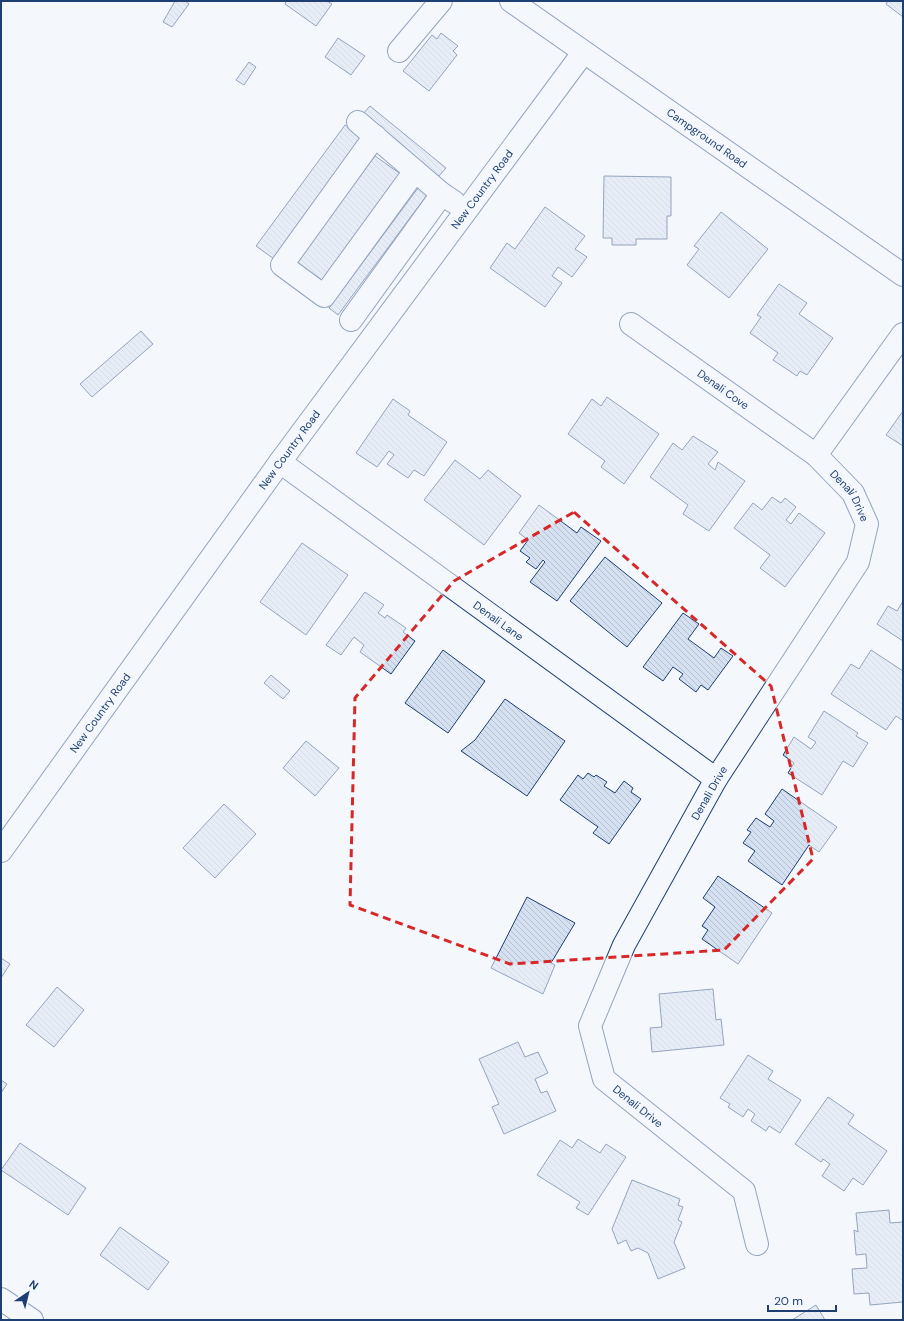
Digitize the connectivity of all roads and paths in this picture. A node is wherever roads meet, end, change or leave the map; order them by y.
1 (441, 1) edge
2 (511, 1) edge
3 (399, 52) dead end
4 (583, 52) junction
5 (358, 122) dead end
6 (375, 136) junction
7 (415, 170) junction
8 (442, 194) junction
9 (466, 210) junction
10 (903, 274) edge
11 (351, 320) dead end
12 (631, 324) dead end
13 (903, 334) edge
14 (816, 455) junction
15 (280, 462) junction
16 (716, 779) junction
17 (1, 851) edge
18 (757, 1244) dead end
19 (1, 1299) edge
20 (32, 1320) edge

1 - 3 street
2 - 4 street, Campground Road
4 - 9 street, New Country Road
4 - 10 street, Campground Road
5 - 6 street
6 - 7 street
6 - 7 street
7 - 8 street
8 - 9 street
8 - 11 street
9 - 15 street, New Country Road
12 - 14 street, Denali Cove
13 - 14 street
14 - 16 street, Denali Drive
15 - 16 street, Denali Lane
15 - 17 street, New Country Road
16 - 18 street, Denali Drive
19 - 20 street

